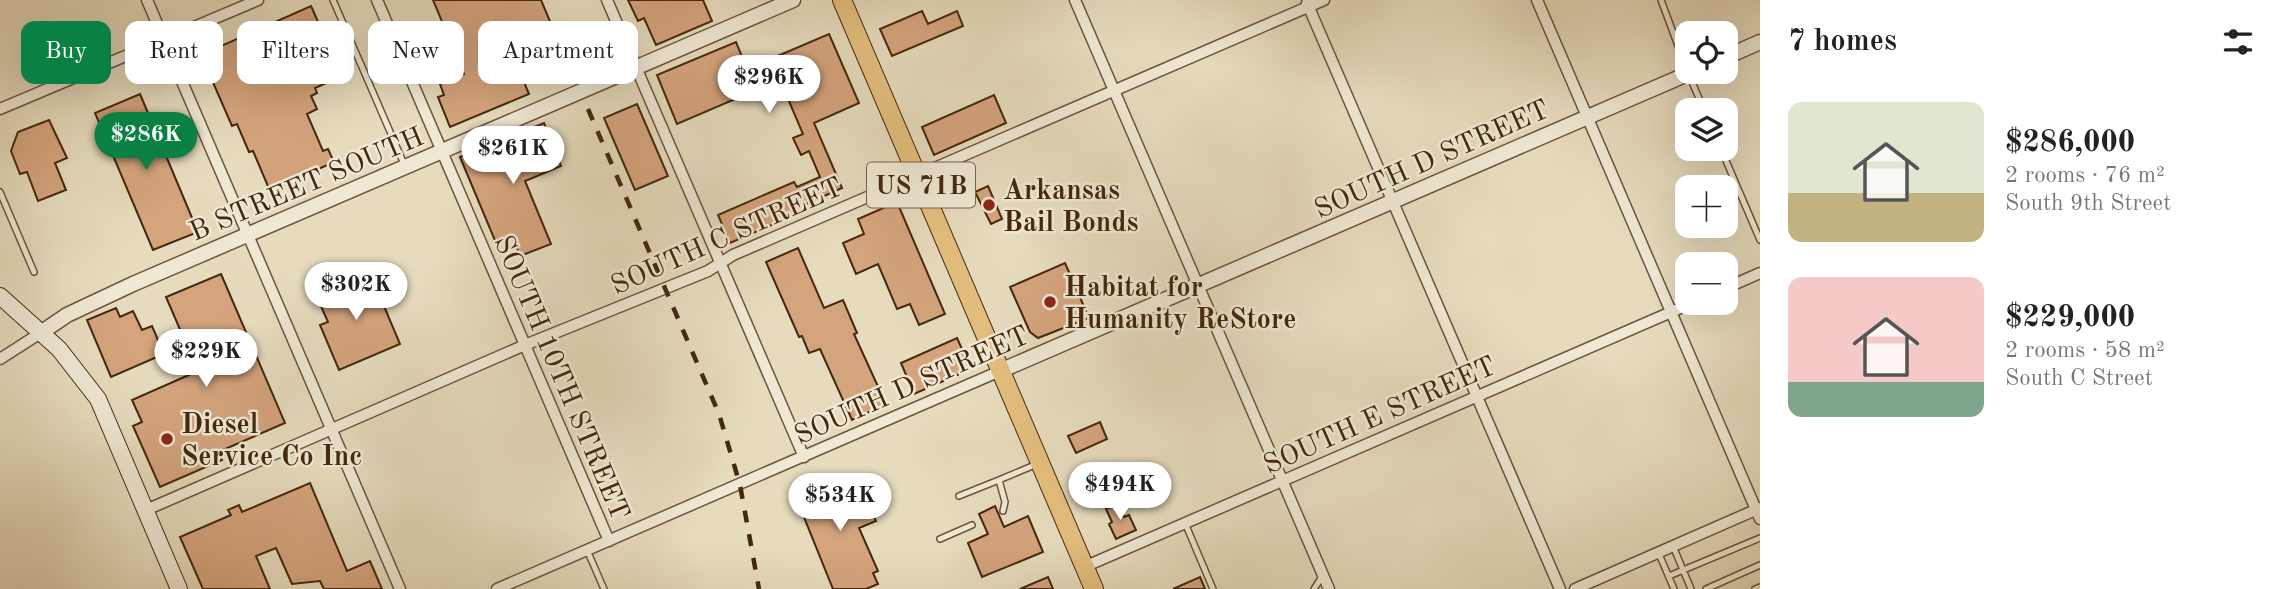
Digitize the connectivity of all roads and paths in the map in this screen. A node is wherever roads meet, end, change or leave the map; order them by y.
1 (146, 0) edge
2 (258, 0) edge
3 (333, 0) edge
4 (377, 0) edge
5 (607, 0) edge
6 (793, 0) edge
7 (842, 0) edge
8 (1075, 0) edge
9 (1324, 0) edge
10 (1537, 0) edge
11 (1661, 0) edge
12 (1308, 3) edge
13 (155, 21) edge
14 (210, 21) edge
15 (616, 21) edge
16 (1675, 36) edge
17 (1760, 42) edge
18 (1738, 52) edge
19 (125, 57) edge
20 (638, 68) edge
21 (638, 70) edge
22 (1675, 78) edge
23 (183, 84) edge
24 (599, 84) edge
25 (1115, 91) junction
26 (0, 109) edge
27 (1588, 117) junction
28 (442, 151) junction
29 (1726, 161) edge
30 (406, 167) junction
31 (918, 177) junction
32 (0, 192) edge
33 (1393, 202) junction
34 (248, 235) junction
35 (1760, 240) edge
36 (719, 263) junction
37 (33, 272) dead end
38 (1760, 273) edge
39 (1738, 283) edge
40 (1199, 286) junction
41 (0, 296) edge
42 (1675, 310) edge
43 (1671, 312) junction
44 (42, 332) junction
45 (525, 345) junction
46 (0, 359) edge
47 (1000, 371) junction
48 (1478, 396) junction
49 (332, 429) junction
50 (804, 457) junction
51 (1039, 463) junction
52 (999, 480) junction
53 (1282, 481) junction
54 (959, 496) dead end
55 (146, 510) junction
56 (1003, 512) dead end
57 (1759, 512) edge
58 (1185, 523) junction
59 (972, 525) dead end
60 (1760, 538) edge
61 (940, 539) dead end
62 (609, 541) junction
63 (1673, 546) junction
64 (587, 550) junction
65 (1658, 553) junction
66 (1760, 565) edge
67 (1084, 567) junction
68 (1684, 571) junction
69 (1323, 575) junction
70 (1669, 576) junction
71 (179, 589) edge
72 (400, 589) edge
73 (497, 589) edge
74 (604, 589) edge
75 (1094, 589) edge
76 (1213, 589) edge
77 (1314, 589) edge
78 (1329, 589) edge
79 (1560, 589) edge
80 (1575, 589) edge
81 (1674, 589) edge
82 (1691, 589) edge
83 (1706, 589) edge

1 - 13 street
2 - 14 street
3 - 30 lane
4 - 28 street, SOUTH 10TH STREET
5 - 15 street
6 - 20 street, B STREET SOUTH
7 - 31 main road, US 71B
8 - 25 street
9 - 12 street, SOUTH C STREET
10 - 27 street
11 - 16 lane
12 - 25 street, SOUTH C STREET
12 - 33 street
17 - 18 street
19 - 26 street
21 - 36 street
22 - 27 street, SOUTH D STREET
23 - 34 street
24 - 28 street, B STREET SOUTH
25 - 31 street, SOUTH C STREET
25 - 40 street
27 - 33 street, SOUTH D STREET
27 - 43 street
28 - 30 street, B STREET SOUTH
28 - 45 street, SOUTH 10TH STREET
29 - 35 lane
30 - 34 street, B STREET SOUTH
31 - 36 street, SOUTH C STREET
31 - 47 main road, US 71B
32 - 37 lane
33 - 40 street, SOUTH D STREET
33 - 48 street
34 - 44 street, B STREET SOUTH
34 - 49 street
36 - 45 street, SOUTH C STREET
36 - 50 street
38 - 39 street
40 - 47 street, SOUTH D STREET
40 - 53 street
41 - 44 main road
42 - 43 street, SOUTH E STREET
43 - 48 street, SOUTH E STREET
43 - 57 street
44 - 46 street, B STREET SOUTH
44 - 55 main road
45 - 49 street, SOUTH C STREET
45 - 62 street, SOUTH 10TH STREET
47 - 50 street, SOUTH D STREET
47 - 51 main road, US 71B
48 - 53 street, SOUTH E STREET
48 - 79 street
49 - 55 street, SOUTH C STREET
49 - 72 street
50 - 62 street, SOUTH D STREET
51 - 52 lane
51 - 67 main road, US 71B
52 - 54 lane
52 - 56 lane
53 - 58 street, SOUTH E STREET
53 - 69 street
55 - 71 main road
57 - 63 street
58 - 67 street, SOUTH E STREET
58 - 76 lane
59 - 61 lane
60 - 68 lane
62 - 64 street, SOUTH D STREET
63 - 65 street
63 - 68 lane
64 - 73 street, SOUTH D STREET
64 - 74 lane
65 - 70 lane
65 - 80 street
66 - 83 lane
67 - 75 main road, US 71B
68 - 70 lane
68 - 82 lane
69 - 77 lane
69 - 78 street
70 - 81 lane

